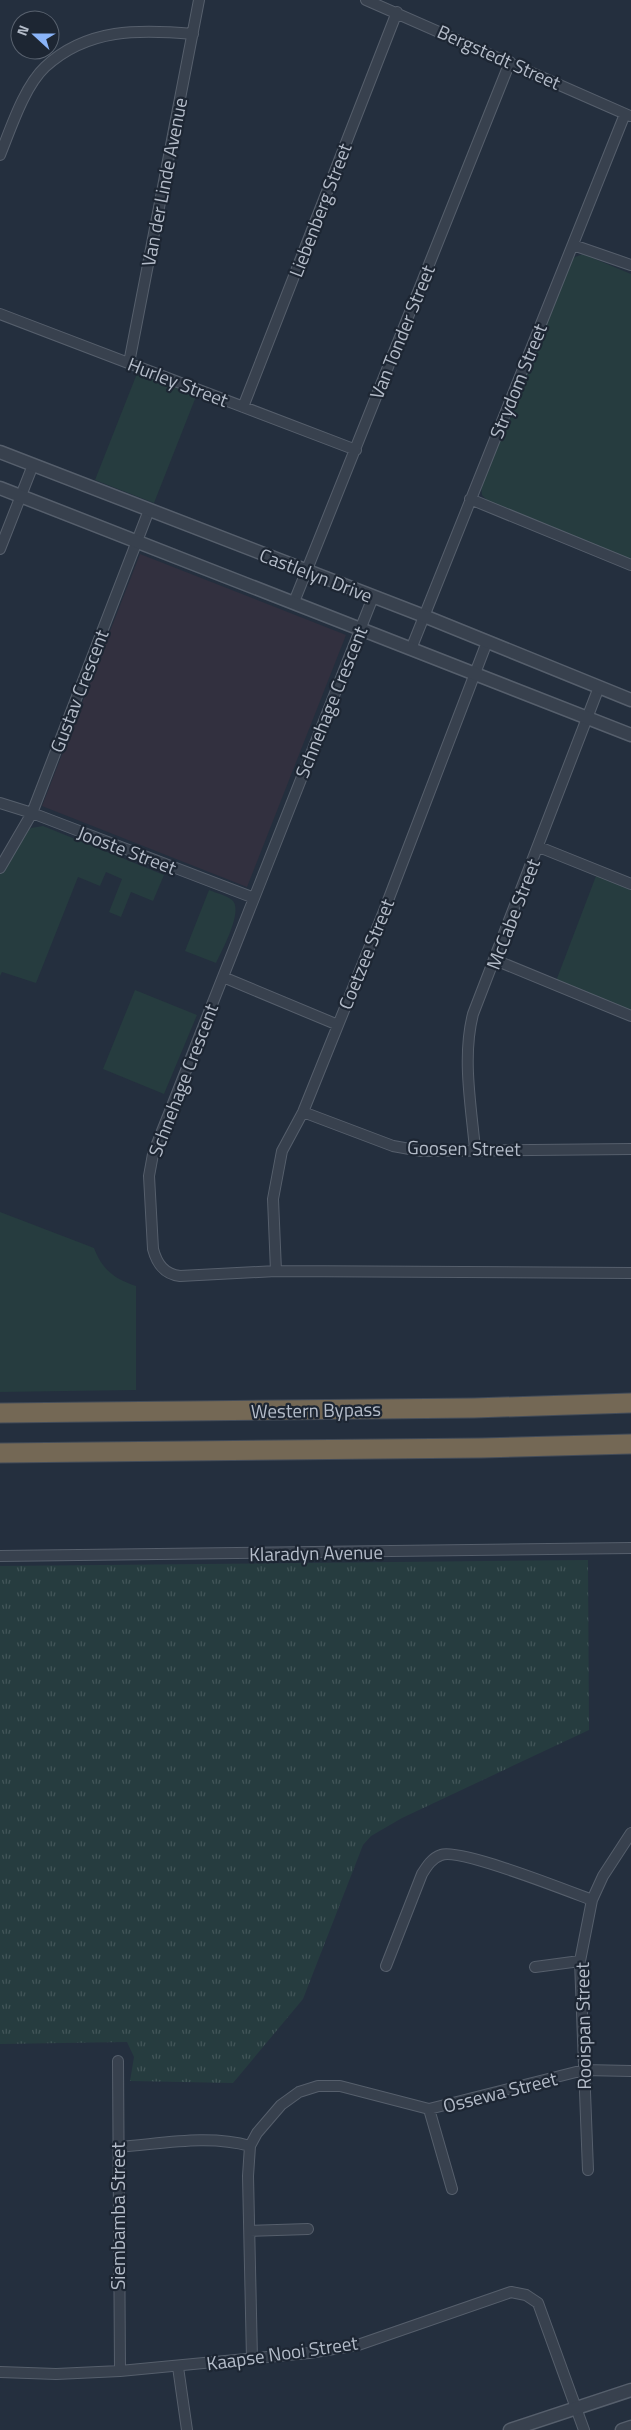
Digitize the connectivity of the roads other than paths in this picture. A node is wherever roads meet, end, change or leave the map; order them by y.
1 (199, 0) edge
2 (366, 0) edge
3 (397, 12) junction
4 (193, 34) junction
5 (510, 62) junction
6 (628, 115) edge
7 (0, 155) edge
8 (573, 245) junction
9 (631, 266) edge
10 (0, 314) edge
11 (129, 363) junction
12 (243, 407) junction
13 (356, 450) junction
14 (0, 452) edge
15 (33, 465) junction
16 (0, 488) edge
17 (21, 496) junction
18 (470, 500) junction
19 (149, 510) junction
20 (136, 542) junction
21 (0, 549) edge
22 (631, 565) edge
23 (307, 571) junction
24 (374, 597) junction
25 (294, 602) junction
26 (424, 616) junction
27 (360, 628) junction
28 (488, 642) junction
29 (412, 649) junction
30 (475, 673) junction
31 (599, 687) junction
32 (631, 700) edge
33 (588, 719) junction
34 (631, 735) edge
35 (0, 803) edge
36 (32, 813) junction
37 (539, 847) junction
38 (0, 868) edge
39 (631, 884) edge
40 (254, 898) junction
41 (495, 960) junction
42 (223, 977) junction
43 (631, 1016) edge
44 (338, 1025) junction
45 (303, 1112) junction
46 (475, 1149) junction
47 (631, 1149) edge
48 (276, 1271) junction
49 (631, 1273) edge
50 (631, 1403) edge
51 (0, 1413) edge
52 (631, 1444) edge
53 (0, 1453) edge
54 (631, 1548) edge
55 (0, 1556) edge
56 (631, 1833) edge
57 (592, 1900) junction
58 (580, 1961) junction
59 (386, 1966) dead end
60 (535, 1967) dead end
61 (118, 2061) dead end
62 (584, 2070) junction
63 (631, 2071) edge
64 (430, 2109) junction
65 (250, 2146) junction
66 (118, 2147) junction
67 (588, 2170) dead end
68 (452, 2189) dead end
69 (308, 2229) dead end
70 (250, 2231) junction
71 (252, 2359) junction
72 (178, 2367) junction
73 (120, 2371) junction
74 (0, 2372) edge
75 (631, 2390) edge
76 (577, 2407) junction
77 (631, 2427) edge
78 (186, 2430) edge
79 (510, 2430) edge
80 (584, 2430) edge
81 (622, 2430) edge

1 - 4 street, Van der Linde Avenue
2 - 3 street, Bergstedt Street
3 - 5 street, Bergstedt Street
3 - 12 street, Liebenberg Street
4 - 7 street
4 - 11 street, Van der Linde Avenue
5 - 6 street, Bergstedt Street
5 - 13 street, Van Tonder Street
6 - 8 street, Strydom Street
8 - 9 street
8 - 18 street, Strydom Street
10 - 11 street, Hurley Street
11 - 12 street, Hurley Street
12 - 13 street, Hurley Street
13 - 23 street, Van Tonder Street
14 - 15 street, Castlelyn Drive
15 - 17 street
15 - 19 street, Castlelyn Drive
16 - 17 street, Castlelyn Drive
17 - 20 street, Castlelyn Drive
17 - 21 street
18 - 22 street
18 - 26 street, Strydom Street
19 - 20 street, Gustav Crescent
19 - 23 street, Castlelyn Drive
20 - 25 street, Castlelyn Drive
20 - 36 street, Gustav Crescent
23 - 24 street, Castlelyn Drive
23 - 25 street, Van Tonder Street
24 - 26 street, Castlelyn Drive
24 - 27 street, Schnehage Crescent
25 - 27 street, Castlelyn Drive
26 - 28 street, Castlelyn Drive
26 - 29 street, Strydom Street
27 - 29 street, Castlelyn Drive
27 - 40 street, Schnehage Crescent
28 - 30 street, Coetzee Street
28 - 31 street, Castlelyn Drive
29 - 30 street, Castlelyn Drive
30 - 33 street, Castlelyn Drive
30 - 44 street, Coetzee Street
31 - 32 street, Castlelyn Drive
31 - 33 street, McCabe Street
33 - 34 street, Castlelyn Drive
33 - 37 street, McCabe Street
35 - 36 street, Jooste Street
36 - 38 street, Gustav Crescent
36 - 40 street, Jooste Street
37 - 39 street
37 - 41 street, McCabe Street
40 - 42 street, Schnehage Crescent
41 - 43 street
41 - 46 street, McCabe Street
42 - 44 street
42 - 48 street, Schnehage Crescent
44 - 45 street, Coetzee Street
45 - 46 street, Goosen Street
45 - 48 street, Coetzee Street
46 - 47 street, Goosen Street
48 - 49 street, Schnehage Crescent
50 - 51 highway, Western Bypass
52 - 53 highway, Western Bypass
54 - 55 street, Klaradyn Avenue
56 - 57 street, Rooispan Street
57 - 58 street, Rooispan Street
57 - 59 street
58 - 60 street
58 - 62 street, Rooispan Street
61 - 66 street, Siembamba Street
62 - 63 street, Ossewa Street
62 - 64 street, Ossewa Street
62 - 67 street, Rooispan Street
64 - 65 street, Ossewa Street
64 - 68 street, Ossewa Street
65 - 66 street
65 - 70 street, Ossewa Street
66 - 73 street, Siembamba Street
69 - 70 street
70 - 71 street, Ossewa Street
71 - 72 street, Kaapse Nooi Street
71 - 76 street, Kaapse Nooi Street
72 - 73 street, Kaapse Nooi Street
72 - 78 street
73 - 74 street, Kaapse Nooi Street
75 - 76 street
76 - 79 street
76 - 80 street, Kaapse Nooi Street
77 - 81 street

